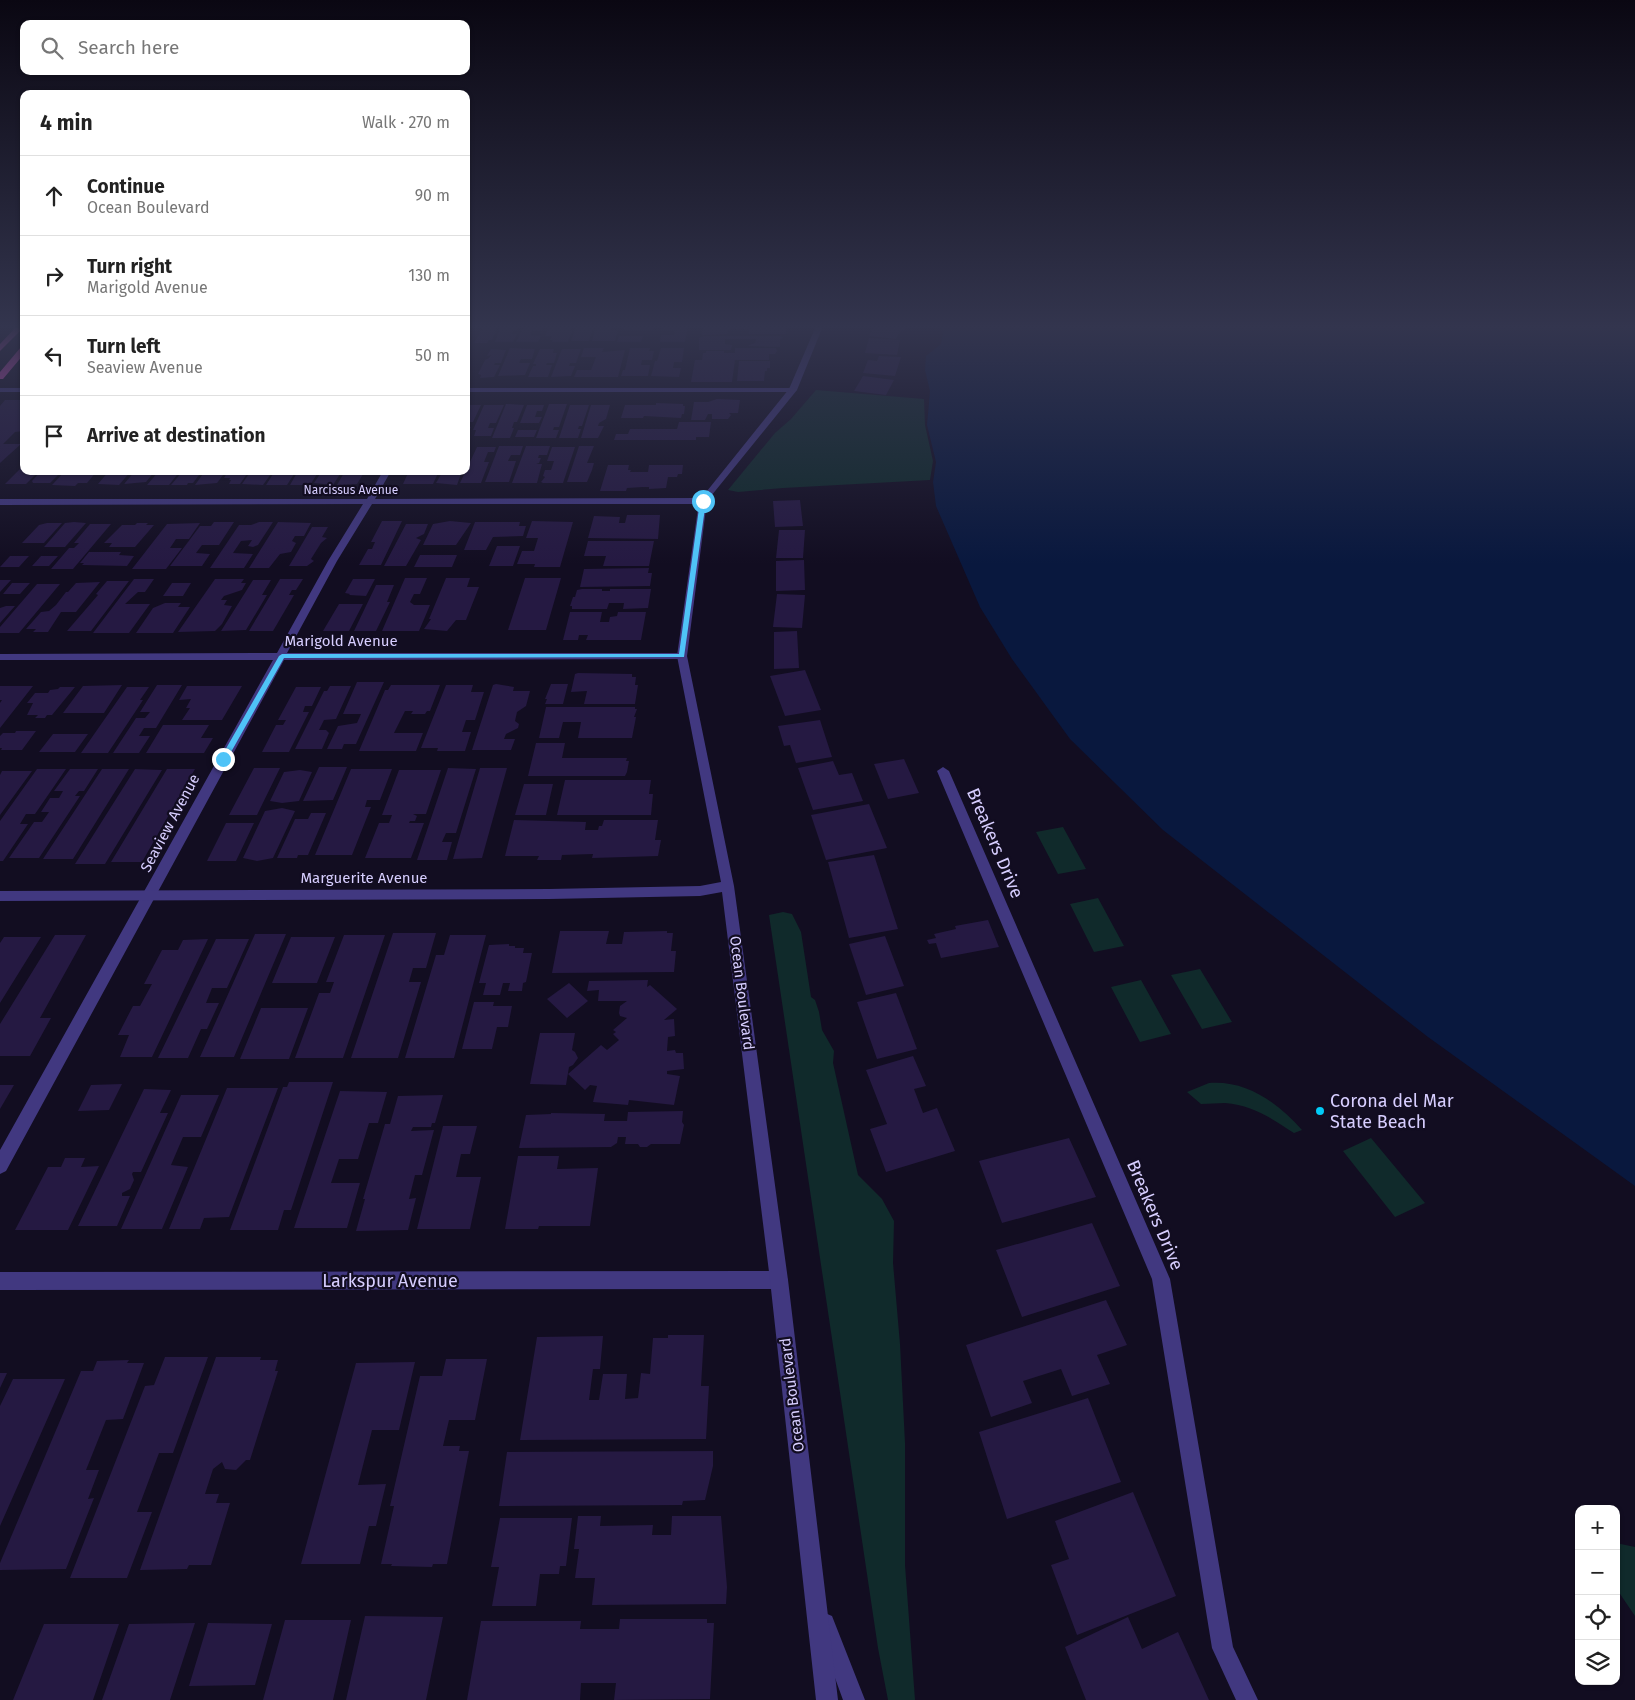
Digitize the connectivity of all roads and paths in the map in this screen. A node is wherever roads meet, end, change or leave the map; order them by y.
1 (781, 405) edge
2 (385, 475) edge
3 (703, 501) junction
4 (0, 502) edge
5 (370, 503) junction
6 (0, 656) edge
7 (282, 656) junction
8 (682, 656) junction
9 (942, 771) dead end
10 (728, 886) junction
11 (150, 895) junction
12 (0, 896) edge
13 (0, 1166) edge
14 (779, 1280) junction
15 (0, 1281) edge
16 (816, 1599) junction
17 (827, 1700) edge
18 (854, 1700) edge
19 (1247, 1700) edge

1 - 3 street
2 - 5 street, Seaview Avenue
3 - 5 street, Narcissus Avenue
3 - 8 street, Ocean Boulevard
4 - 5 street, Narcissus Avenue
5 - 7 street, Seaview Avenue
6 - 7 street, Marigold Avenue
7 - 8 street, Marigold Avenue
7 - 11 street, Seaview Avenue
8 - 10 street, Ocean Boulevard
9 - 19 street, Breakers Drive
10 - 11 street, Marguerite Avenue
10 - 14 street, Ocean Boulevard
11 - 12 street, Marguerite Avenue
11 - 13 street, Seaview Avenue
14 - 15 street, Larkspur Avenue
14 - 16 street, Ocean Boulevard
16 - 17 street, Ocean Boulevard
16 - 18 street

